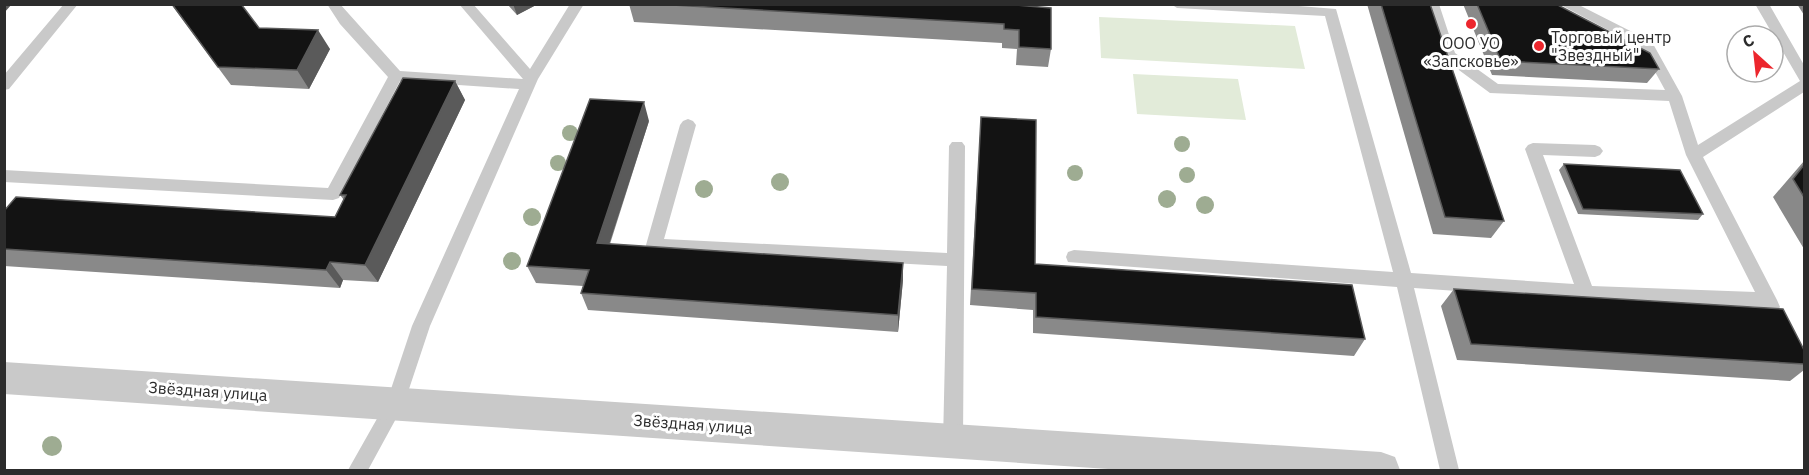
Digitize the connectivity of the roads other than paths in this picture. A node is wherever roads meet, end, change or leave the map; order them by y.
1 (72, 4) edge
2 (333, 4) edge
3 (465, 4) edge
4 (577, 4) edge
5 (1177, 4) edge
6 (1432, 4) edge
7 (1565, 4) edge
8 (1761, 4) edge
9 (396, 76) junction
10 (1804, 77) edge
11 (530, 82) junction
12 (4, 85) edge
13 (1804, 85) edge
14 (1676, 96) junction
15 (688, 125) dead end
16 (957, 146) dead end
17 (1595, 151) dead end
18 (1694, 155) junction
19 (4, 176) edge
20 (1074, 257) dead end
21 (955, 261) junction
22 (1404, 280) junction
23 (1586, 293) junction
24 (1768, 300) junction
25 (1778, 320) edge
26 (4, 378) edge
27 (395, 404) junction
28 (953, 442) junction
29 (1288, 467) edge
30 (358, 471) edge
31 (1381, 471) edge
32 (1449, 471) edge

1 - 12 lane
2 - 9 lane
3 - 11 lane
4 - 11 lane
5 - 22 lane
6 - 14 lane
7 - 14 lane
8 - 10 lane
9 - 11 lane
9 - 19 lane
11 - 27 lane
13 - 18 lane
14 - 18 lane
15 - 21 lane
16 - 21 lane
17 - 23 lane
18 - 24 lane
20 - 22 lane
21 - 28 lane
22 - 23 lane
22 - 32 lane
23 - 24 lane
24 - 25 lane
26 - 27 street, Звёздная улица
27 - 28 street, Звёздная улица
27 - 30 lane
28 - 29 street, Звёздная улица
29 - 31 street, Звёздная улица

